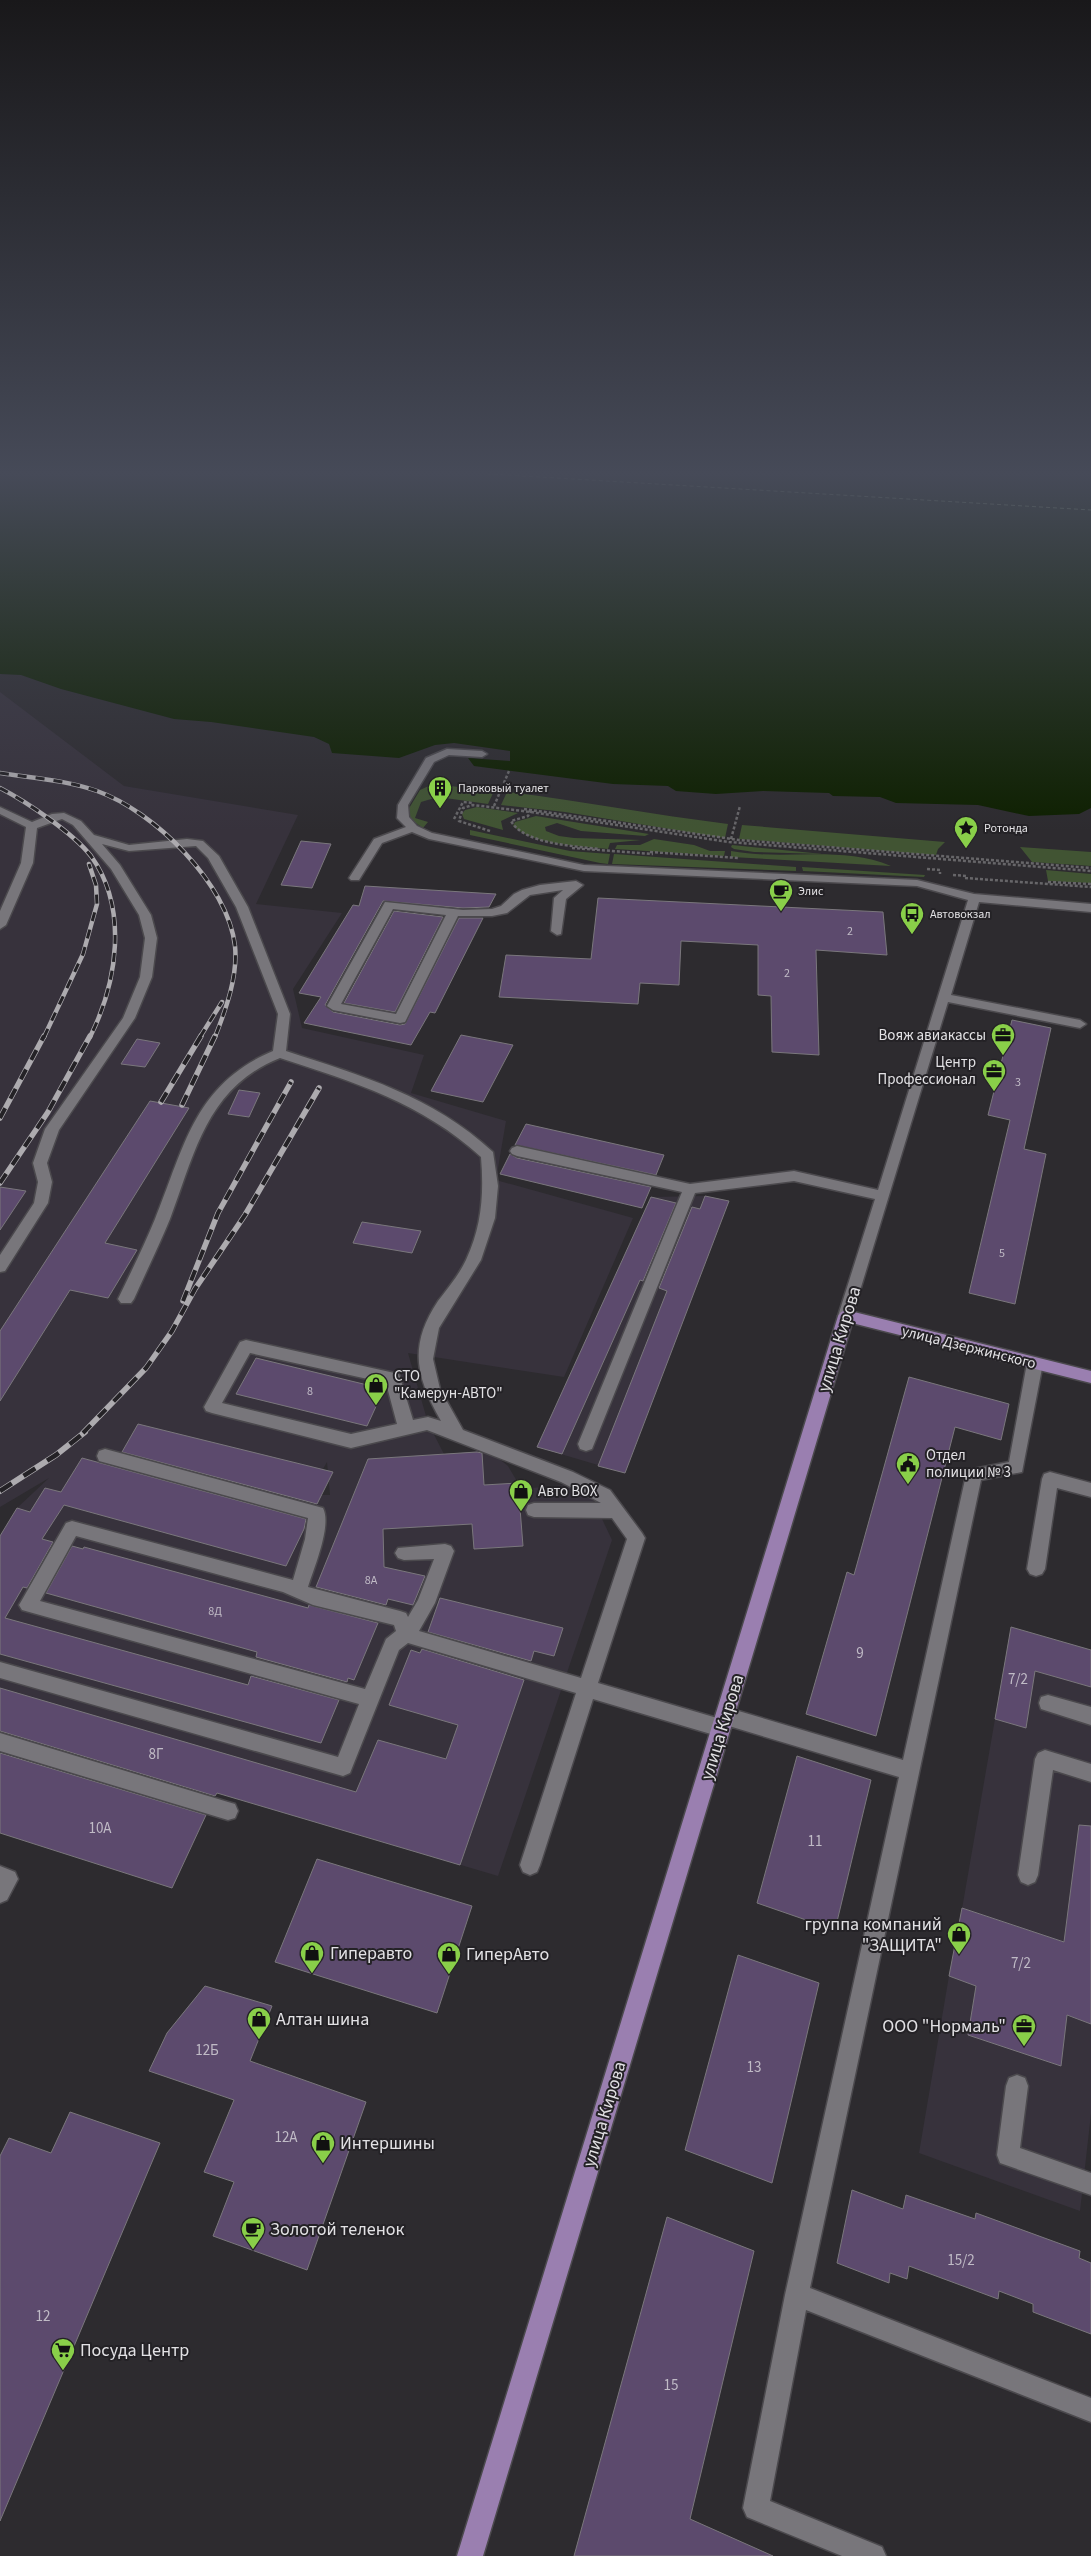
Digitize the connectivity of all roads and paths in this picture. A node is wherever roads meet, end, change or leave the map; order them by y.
1 (482, 754) dead end
2 (509, 771) dead end
3 (494, 806) junction
4 (740, 806) dead end
5 (0, 810) edge
6 (531, 811) junction
7 (454, 819) dead end
8 (32, 826) junction
9 (413, 828) junction
10 (498, 834) dead end
11 (91, 838) junction
12 (731, 839) junction
13 (527, 840) dead end
14 (584, 868) junction
15 (1091, 869) edge
16 (941, 876) dead end
17 (951, 877) dead end
18 (355, 878) dead end
19 (576, 885) junction
20 (1091, 886) edge
21 (974, 898) junction
22 (1074, 906) junction
23 (1091, 908) edge
24 (454, 912) junction
25 (1091, 912) edge
26 (1091, 919) edge
27 (0, 925) edge
28 (557, 931) dead end
29 (943, 997) junction
30 (1080, 1024) dead end
31 (279, 1053) junction
32 (517, 1151) dead end
33 (690, 1189) junction
34 (883, 1196) junction
35 (0, 1267) edge
36 (126, 1299) dead end
37 (846, 1316) junction
38 (1035, 1363) junction
39 (1091, 1377) edge
40 (407, 1429) junction
41 (457, 1434) junction
42 (586, 1444) dead end
43 (105, 1456) dead end
44 (1091, 1490) edge
45 (534, 1510) dead end
46 (617, 1512) junction
47 (404, 1553) dead end
48 (1036, 1569) dead end
49 (298, 1590) junction
50 (407, 1635) junction
51 (0, 1670) edge
52 (588, 1688) junction
53 (371, 1699) junction
54 (1048, 1703) dead end
55 (1091, 1716) edge
56 (723, 1722) junction
57 (0, 1742) edge
58 (910, 1771) junction
59 (1091, 1773) edge
60 (228, 1811) dead end
61 (530, 1865) dead end
62 (1028, 1875) dead end
63 (0, 1876) edge
64 (0, 1893) edge
65 (1018, 2086) dead end
66 (1091, 2184) edge
67 (797, 2295) junction
68 (1091, 2410) edge
69 (470, 2556) edge
70 (873, 2556) edge

1 - 9 street
2 - 3 path
3 - 6 path
3 - 7 path
4 - 12 path
5 - 8 street
6 - 10 path
6 - 12 path
6 - 13 path
6 - 15 path
8 - 11 street
8 - 27 street
9 - 14 street
9 - 18 street
11 - 31 street
11 - 35 street
12 - 15 path
14 - 19 street
14 - 21 street
16 - 20 path
17 - 20 path
19 - 24 street
19 - 28 street
21 - 22 street
21 - 29 street, улица Кирова
22 - 23 street
22 - 25 street
22 - 26 street
24 - 24 street
29 - 30 street
29 - 34 street, улица Кирова
31 - 36 street
31 - 41 street
32 - 33 street
33 - 34 street
33 - 42 street
34 - 37 street, улица Кирова
37 - 38 main road, улица Дзержинского
37 - 56 main road, улица Кирова
38 - 39 main road, улица Дзержинского
38 - 58 street
40 - 40 street
40 - 41 street
41 - 46 street
43 - 49 street
44 - 48 street
45 - 46 street
46 - 52 street
47 - 50 street
49 - 50 street
49 - 53 street
50 - 52 street
50 - 53 street
51 - 53 street
52 - 56 street
52 - 61 street
54 - 55 street
56 - 58 street
56 - 69 main road, улица Кирова
57 - 60 street
58 - 67 street
59 - 62 street
63 - 64 street
65 - 66 street
67 - 68 street
67 - 70 street

